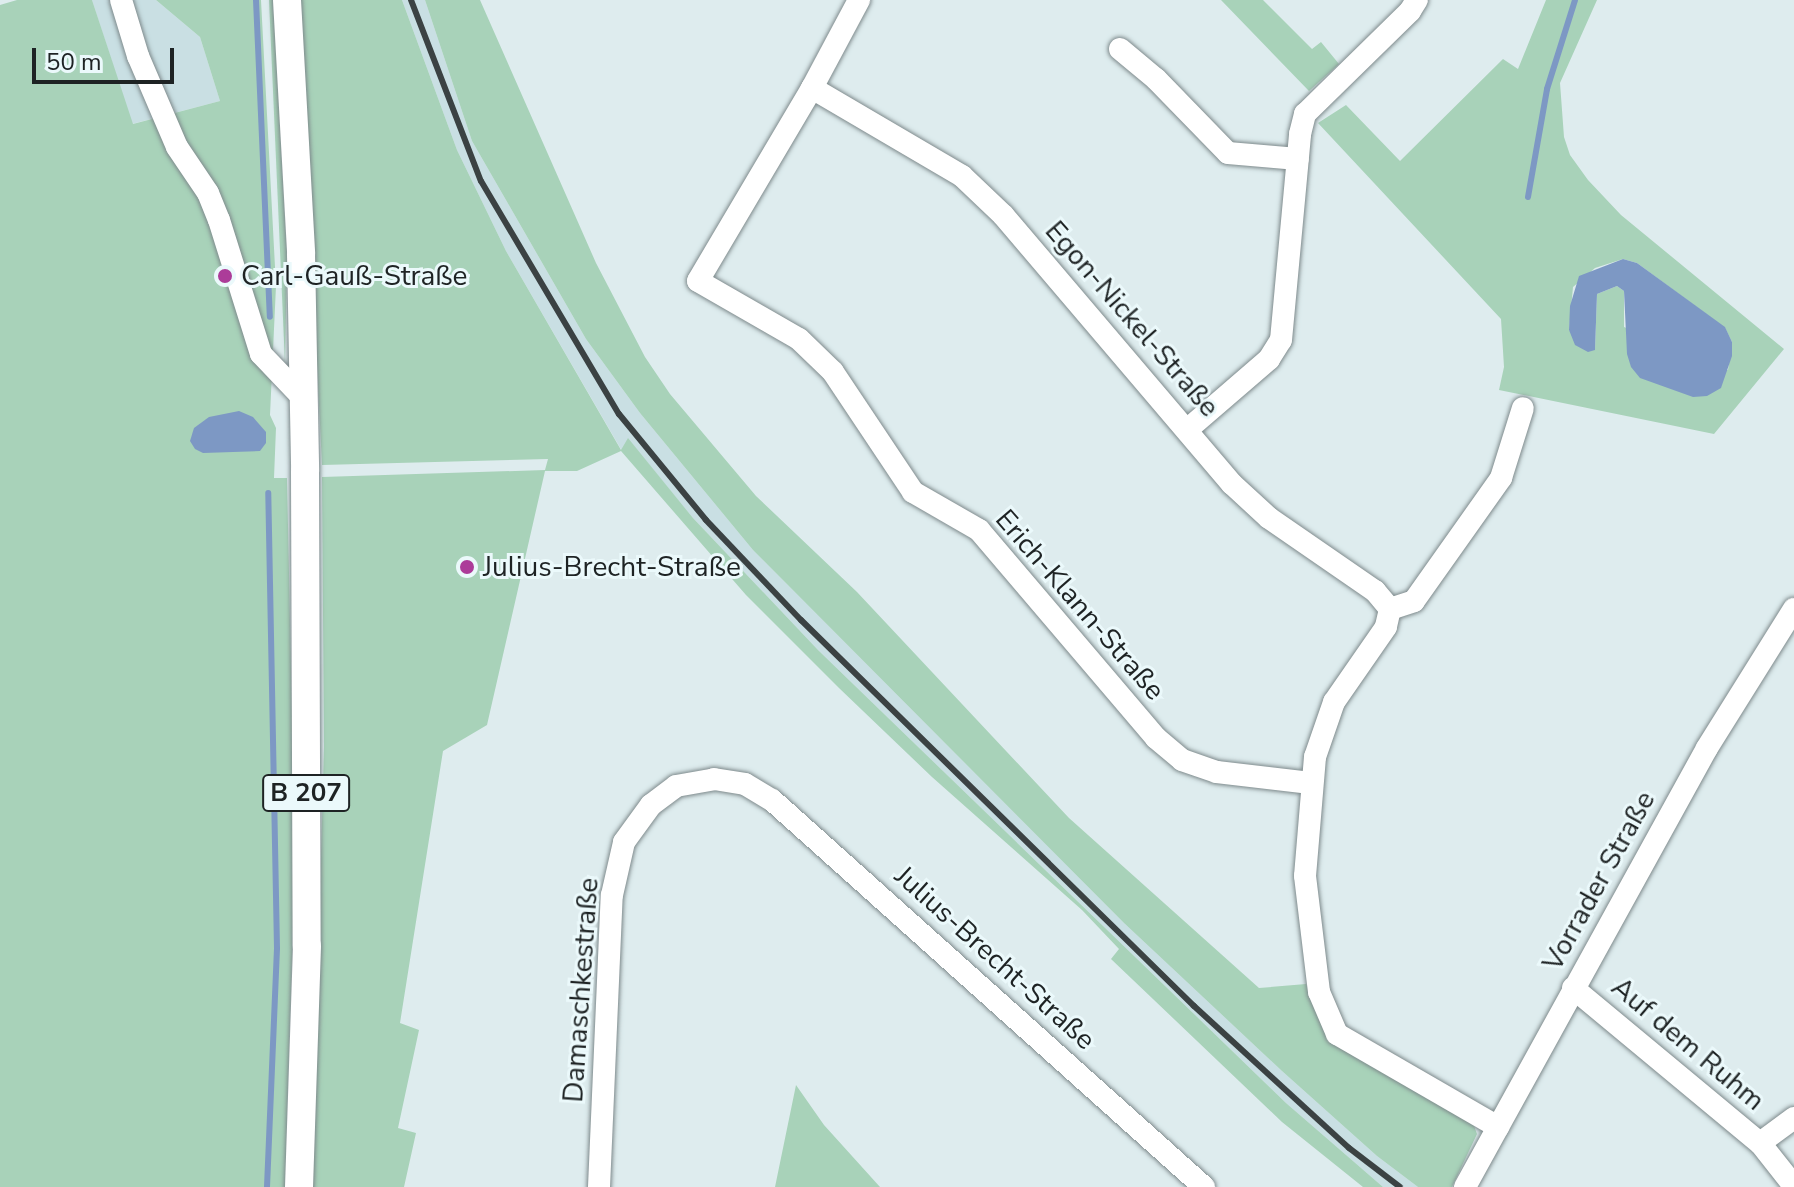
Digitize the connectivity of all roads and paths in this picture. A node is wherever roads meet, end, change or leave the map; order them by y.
1 (121, 0) edge
2 (287, 0) edge
3 (859, 0) edge
4 (1417, 0) edge
5 (1120, 49) dead end
6 (812, 88) junction
7 (1298, 159) junction
8 (303, 398) junction
9 (1523, 408) dead end
10 (1188, 429) junction
11 (1390, 609) junction
12 (1794, 609) edge
13 (1310, 783) junction
14 (651, 805) joint
15 (1573, 988) junction
16 (1794, 1118) edge
17 (1498, 1127) junction
18 (1760, 1143) junction
19 (1794, 1186) edge
20 (299, 1187) edge
21 (599, 1187) edge
22 (1204, 1187) edge
23 (1465, 1187) edge

1 - 8 street
2 - 8 main road, B 207
3 - 6 street
4 - 7 street
5 - 7 street
6 - 10 street, Egon-Nickel-Straße
6 - 13 street, Erich-Klann-Straße
7 - 10 street
8 - 20 main road, B 207
9 - 11 street
10 - 11 street, Egon-Nickel-Straße
11 - 13 street
12 - 15 street, Vorrader Straße
13 - 17 street
14 - 21 street, Damaschkestraße
14 - 22 street, Julius-Brecht-Straße
15 - 17 street, Vorrader Straße
15 - 18 street, Auf dem Ruhm
16 - 18 street
17 - 23 street, Vorrader Straße
18 - 19 street, Auf dem Ruhm

